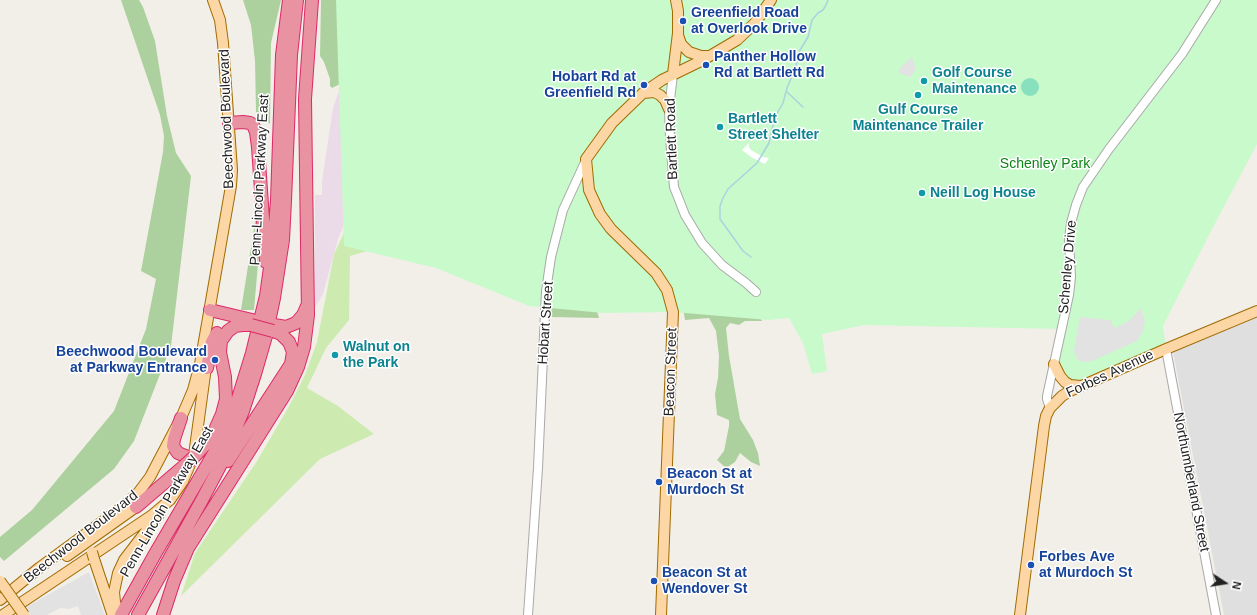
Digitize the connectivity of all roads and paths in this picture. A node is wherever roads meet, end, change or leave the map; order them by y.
1 (213, 0) edge
2 (289, 0) edge
3 (298, 0) edge
4 (312, 0) edge
5 (676, 0) edge
6 (771, 0) edge
7 (1216, 0) edge
8 (678, 33) junction
9 (711, 56) junction
10 (673, 74) junction
11 (643, 93) junction
12 (669, 109) junction
13 (229, 123) junction
14 (586, 159) junction
15 (756, 292) dead end
16 (266, 296) junction
17 (308, 303) junction
18 (210, 310) junction
19 (1257, 311) edge
20 (248, 321) junction
21 (274, 328) junction
22 (1166, 349) junction
23 (1054, 364) junction
24 (207, 368) junction
25 (1083, 386) junction
26 (241, 390) junction
27 (1050, 408) junction
28 (181, 418) junction
29 (209, 442) junction
30 (163, 450) junction
31 (189, 460) junction
32 (170, 500) junction
33 (202, 500) junction
34 (136, 506) junction
35 (88, 542) junction
36 (0, 581) edge
37 (3, 599) edge
38 (119, 614) edge
39 (2, 615) edge
40 (24, 615) edge
41 (138, 615) edge
42 (163, 615) edge
43 (528, 615) edge
44 (661, 615) edge
45 (1020, 615) edge
46 (1216, 615) edge

1 - 13 main road, Beechwood Boulevard
2 - 16 highway, Penn-Lincoln Parkway East
3 - 33 highway, Penn-Lincoln Parkway East
4 - 17 highway
5 - 8 main road
6 - 9 main road, Hobart Street
7 - 23 street, Schenley Drive
8 - 9 main road
8 - 10 main road
9 - 10 main road, Hobart Street
10 - 11 main road, Hobart Street
10 - 12 street, Bartlett Road
11 - 12 main road
11 - 14 main road, Hobart Street
12 - 15 street, Bartlett Road
13 - 16 highway
13 - 18 main road, Beechwood Boulevard
14 - 43 street, Hobart Street
14 - 44 main road, Beacon Street
16 - 26 highway, Penn-Lincoln Parkway East
17 - 21 highway
17 - 42 highway
18 - 20 highway
18 - 24 main road, Beechwood Boulevard
18 - 28 main road, Beechwood Boulevard
19 - 22 main road, Forbes Avenue
20 - 21 highway, bridge
20 - 24 highway
20 - 29 highway
21 - 33 highway
22 - 25 main road, Forbes Avenue
22 - 46 street, Northumberland Street
23 - 25 main road
23 - 27 street, Schenley Drive
24 - 32 main road, Beechwood Boulevard
25 - 27 main road, Forbes Avenue
26 - 29 highway
26 - 38 highway, Penn-Lincoln Parkway East
27 - 45 main road, Forbes Avenue
28 - 30 main road, Beechwood Boulevard
28 - 31 highway
29 - 31 highway
30 - 34 main road
30 - 37 main road, Beechwood Boulevard
31 - 34 highway
32 - 38 main road
32 - 39 main road, Beechwood Boulevard
33 - 41 highway, Penn-Lincoln Parkway East
34 - 35 main road
35 - 37 main road
35 - 38 main road
36 - 40 main road, bridge

